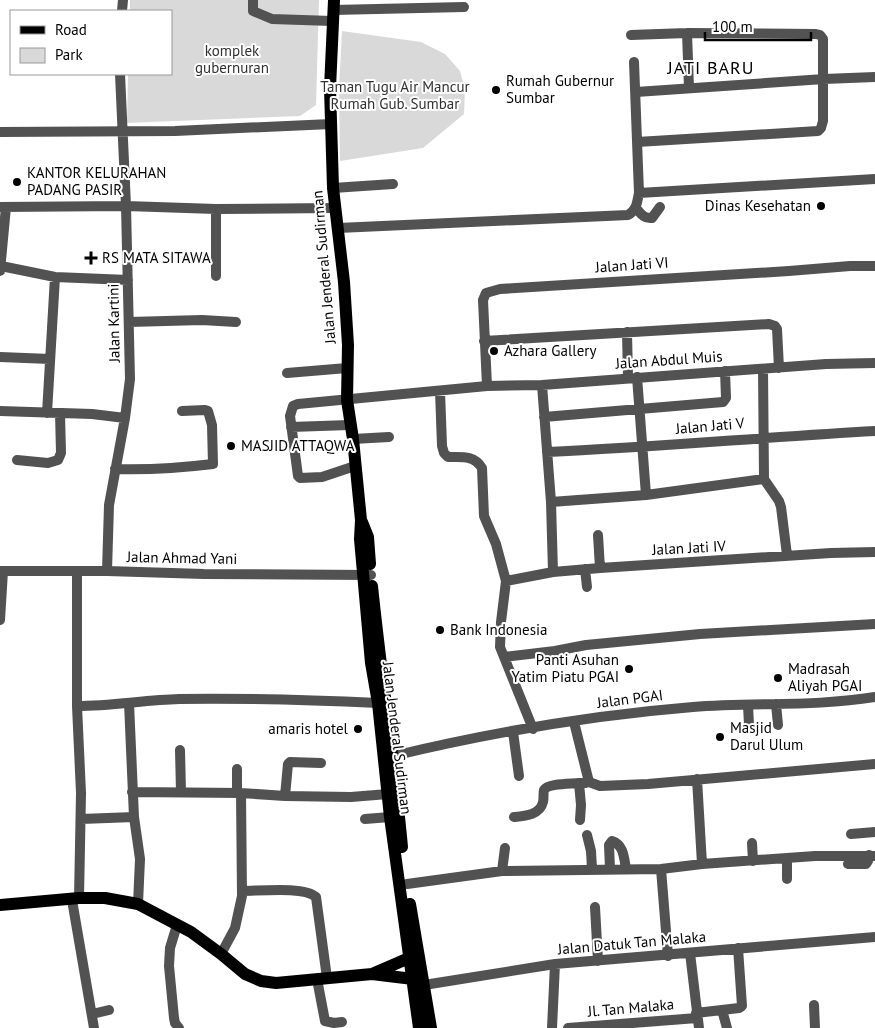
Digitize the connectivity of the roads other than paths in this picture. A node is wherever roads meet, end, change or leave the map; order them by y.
1 (252, 0) edge
2 (464, 7) dead end
3 (333, 10) edge
4 (687, 33) junction
5 (632, 35) dead end
6 (634, 62) dead end
7 (120, 75) edge
8 (875, 77) edge
9 (824, 79) junction
10 (689, 88) junction
11 (636, 92) junction
12 (330, 124) junction
13 (0, 132) edge
14 (122, 132) junction
15 (637, 142) junction
16 (875, 179) edge
17 (393, 184) dead end
18 (333, 188) junction
19 (639, 192) junction
20 (126, 206) junction
21 (3, 207) edge
22 (660, 207) dead end
23 (336, 208) junction
24 (636, 208) junction
25 (216, 209) junction
26 (338, 228) junction
27 (1, 266) edge
28 (875, 266) edge
29 (0, 271) edge
30 (216, 276) dead end
31 (55, 277) junction
32 (128, 280) junction
33 (129, 322) junction
34 (236, 322) dead end
35 (627, 332) junction
36 (484, 341) junction
37 (0, 356) edge
38 (50, 359) junction
39 (875, 363) edge
40 (348, 368) junction
41 (779, 368) junction
42 (762, 369) junction
43 (725, 372) junction
44 (287, 373) dead end
45 (632, 378) junction
46 (542, 384) junction
47 (487, 386) junction
48 (440, 391) junction
49 (347, 400) junction
50 (640, 409) junction
51 (0, 411) edge
52 (182, 411) dead end
53 (47, 413) junction
54 (60, 413) junction
55 (544, 416) junction
56 (125, 418) junction
57 (349, 425) junction
58 (291, 428) junction
59 (875, 431) edge
60 (389, 437) dead end
61 (764, 437) junction
62 (353, 439) junction
63 (642, 447) junction
64 (547, 452) junction
65 (17, 460) dead end
66 (356, 466) junction
67 (115, 469) junction
68 (764, 479) junction
69 (646, 494) junction
70 (551, 502) junction
71 (598, 535) dead end
72 (875, 552) edge
73 (786, 555) junction
74 (600, 568) junction
75 (586, 569) junction
76 (2, 571) edge
77 (77, 571) junction
78 (107, 571) junction
79 (553, 572) junction
80 (367, 575) junction
81 (506, 581) junction
82 (587, 587) dead end
83 (0, 620) edge
84 (875, 624) edge
85 (504, 657) junction
86 (875, 697) edge
87 (129, 703) junction
88 (378, 703) junction
89 (776, 704) junction
90 (748, 705) junction
91 (77, 706) junction
92 (574, 722) junction
93 (778, 725) dead end
94 (750, 726) dead end
95 (533, 728) junction
96 (513, 732) junction
97 (180, 750) dead end
98 (393, 756) junction
99 (321, 763) dead end
100 (875, 764) edge
101 (237, 769) dead end
102 (519, 776) dead end
103 (698, 779) junction
104 (584, 783) junction
105 (132, 792) junction
106 (181, 792) junction
107 (239, 792) junction
108 (388, 794) junction
109 (285, 796) junction
110 (134, 816) junction
111 (390, 817) junction
112 (514, 817) dead end
113 (365, 818) dead end
114 (81, 819) junction
115 (580, 820) dead end
116 (875, 832) edge
117 (852, 834) dead end
118 (587, 835) dead end
119 (752, 842) dead end
120 (505, 848) dead end
121 (872, 856) edge
122 (787, 858) junction
123 (753, 861) junction
124 (702, 864) junction
125 (848, 864) dead end
126 (524, 865) dead end
127 (502, 868) junction
128 (610, 868) junction
129 (626, 868) junction
130 (592, 869) junction
131 (661, 869) junction
132 (787, 880) dead end
133 (407, 884) junction
134 (242, 891) junction
135 (75, 899) junction
136 (138, 904) junction
137 (0, 905) edge
138 (595, 907) dead end
139 (177, 925) junction
140 (875, 937) edge
141 (738, 948) junction
142 (690, 953) junction
143 (221, 954) junction
144 (668, 956) junction
145 (409, 958) junction
146 (598, 961) junction
147 (555, 964) junction
148 (372, 974) junction
149 (322, 979) junction
150 (418, 982) junction
151 (814, 1005) dead end
152 (110, 1010) dead end
153 (722, 1010) junction
154 (92, 1014) junction
155 (697, 1020) edge
156 (342, 1022) dead end
157 (94, 1028) edge
158 (179, 1028) edge
159 (419, 1028) edge
160 (431, 1028) edge
161 (552, 1028) edge
162 (568, 1028) edge
163 (727, 1028) edge
164 (815, 1028) edge

1 - 3 street
2 - 3 street
3 - 12 main road, Jalan Jenderal Sudirman
4 - 5 street
4 - 9 street
4 - 10 street
6 - 11 street
7 - 14 street, Jalan Kartini
8 - 9 street
9 - 10 street
9 - 15 street
10 - 11 street
11 - 15 street
12 - 14 street
12 - 18 main road, Jalan Jenderal Sudirman
13 - 14 street
14 - 20 street, Jalan Kartini
15 - 19 street
16 - 19 street
17 - 18 street
18 - 23 main road, Jalan Jenderal Sudirman
19 - 24 street
20 - 21 street
20 - 25 street
20 - 32 street, Jalan Kartini
21 - 27 street
22 - 24 street
23 - 25 street
23 - 26 main road, Jalan Jenderal Sudirman
24 - 26 street
25 - 30 street
26 - 40 main road, Jalan Jenderal Sudirman
27 - 29 street
27 - 31 street
28 - 36 street, Jalan Jati VI
31 - 32 street
31 - 38 street
32 - 33 street, Jalan Kartini
33 - 34 street
33 - 56 street, Jalan Kartini
35 - 36 street
35 - 41 street
35 - 45 street
36 - 47 street, Jalan Jati VI
37 - 38 street
38 - 53 street
39 - 41 street, Jalan Abdul Muis
40 - 44 street
40 - 49 main road, Jalan Jenderal Sudirman
41 - 42 street, Jalan Abdul Muis
42 - 43 street, Jalan Abdul Muis
42 - 61 street
43 - 45 street, Jalan Abdul Muis
43 - 50 street
45 - 46 street, Jalan Abdul Muis
45 - 50 street
46 - 47 street, Jalan Abdul Muis
46 - 55 street
47 - 48 street, Jalan Abdul Muis
48 - 49 street, Jalan Abdul Muis
48 - 81 street
49 - 57 main road, Jalan Jenderal Sudirman
49 - 58 street, Jalan Abdul Muis
50 - 55 street
50 - 63 street
51 - 53 street
52 - 67 street
53 - 54 street
54 - 56 street
54 - 65 street
55 - 64 street
56 - 67 street, Jalan Kartini
57 - 58 street
57 - 62 main road, Jalan Jenderal Sudirman
58 - 66 street
59 - 61 street, Jalan Jati V
60 - 62 street
61 - 63 street, Jalan Jati V
61 - 68 street
62 - 66 main road, Jalan Jenderal Sudirman
63 - 64 street, Jalan Jati V
63 - 69 street
64 - 70 street
66 - 80 main road, Jalan Jenderal Sudirman
67 - 78 street, Jalan Kartini
68 - 69 street
68 - 73 street
69 - 70 street
70 - 79 street
71 - 74 street
72 - 73 street, Jalan Jati IV
73 - 74 street, Jalan Jati IV
74 - 75 street, Jalan Jati IV
75 - 79 street, Jalan Jati IV
75 - 82 street
76 - 77 street, Jalan Ahmad Yani
76 - 83 street
77 - 78 street, Jalan Ahmad Yani
77 - 91 street
78 - 80 street, Jalan Ahmad Yani
79 - 81 street, Jalan Jati IV
80 - 88 main road, Jalan Jenderal Sudirman
80 - 98 main road
81 - 85 street
84 - 85 street
85 - 95 street
86 - 89 street, Jalan PGAI
87 - 88 street
87 - 91 street
87 - 105 street
88 - 108 main road, Jalan Jenderal Sudirman
89 - 90 street, Jalan PGAI
89 - 93 street
90 - 92 street, Jalan PGAI
90 - 94 street
91 - 114 street
92 - 95 street, Jalan PGAI
92 - 104 street
95 - 96 street, Jalan PGAI
96 - 98 street, Jalan PGAI
96 - 102 street
97 - 106 street
98 - 133 main road
99 - 109 street
100 - 103 street
101 - 107 street
103 - 104 street
103 - 124 street
104 - 112 street
104 - 115 street
105 - 106 street
105 - 110 street
106 - 107 street
107 - 109 street
107 - 134 street
108 - 109 street
108 - 111 main road, Jalan Jenderal Sudirman
110 - 114 street
110 - 136 street
111 - 113 street
111 - 145 main road, Jalan Jenderal Sudirman
114 - 135 street
116 - 117 street
118 - 130 street
119 - 123 street
120 - 127 street
121 - 122 street
121 - 125 street
122 - 123 street
122 - 132 street
123 - 124 street
124 - 131 street
126 - 127 street
127 - 130 street
127 - 133 street
128 - 129 street
128 - 129 street
128 - 130 street
129 - 131 street
131 - 144 street
133 - 150 main road
134 - 143 street
134 - 149 street
135 - 136 main road
135 - 137 main road
135 - 154 street
136 - 139 main road
138 - 146 street
139 - 143 main road
139 - 158 street
140 - 141 street, Jalan Datuk Tan Malaka
141 - 142 street, Jalan Datuk Tan Malaka
141 - 153 street
142 - 144 street, Jalan Datuk Tan Malaka
142 - 155 street, Jl. Tan Malaka
143 - 149 main road
144 - 146 street, Jalan Datuk Tan Malaka
145 - 148 main road
145 - 150 main road, Jalan Jenderal Sudirman
146 - 147 street, Jalan Datuk Tan Malaka
147 - 150 street, Jalan Datuk Tan Malaka
147 - 161 street
148 - 149 main road
148 - 150 main road
149 - 156 street
150 - 159 main road
150 - 160 main road
151 - 164 street
152 - 154 street
153 - 155 street
153 - 163 street
154 - 157 street
155 - 162 street, Jl. Tan Malaka

